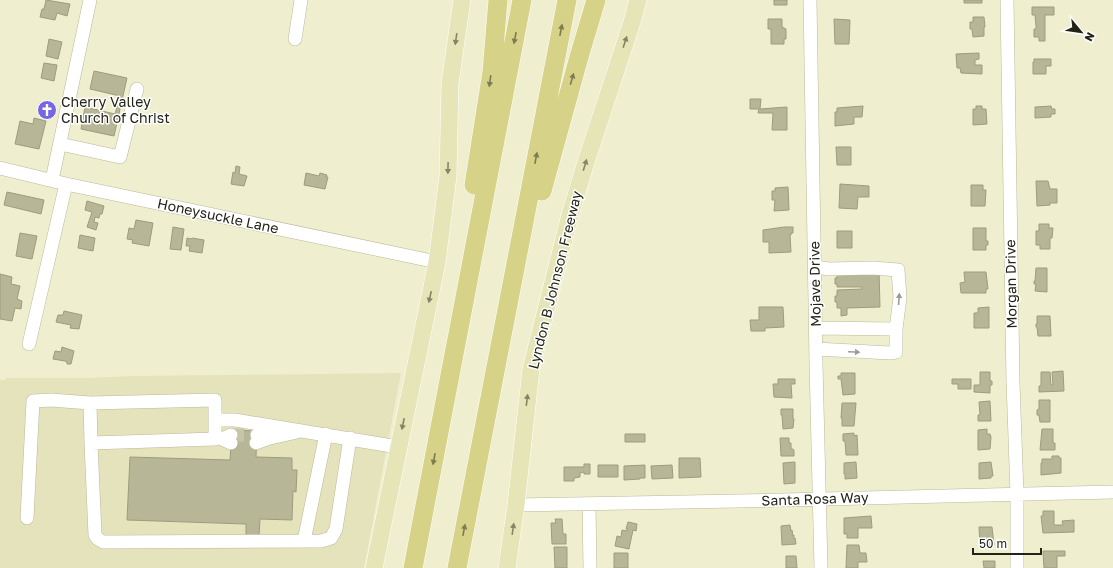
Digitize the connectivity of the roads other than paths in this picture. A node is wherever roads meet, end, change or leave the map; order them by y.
1 (90, 0) edge
2 (301, 0) edge
3 (462, 0) edge
4 (498, 0) edge
5 (522, 0) edge
6 (567, 0) edge
7 (596, 0) edge
8 (638, 0) edge
9 (810, 0) edge
10 (1007, 0) edge
11 (295, 39) dead end
12 (137, 89) dead end
13 (60, 144) junction
14 (0, 168) edge
15 (52, 180) junction
16 (66, 184) junction
17 (437, 262) junction
18 (815, 266) junction
19 (816, 328) junction
20 (896, 329) junction
21 (29, 344) dead end
22 (816, 350) junction
23 (447, 393) junction
24 (90, 403) junction
25 (489, 403) junction
26 (215, 420) junction
27 (302, 431) junction
28 (326, 434) junction
29 (350, 438) junction
30 (257, 439) tunnel mouth
31 (92, 443) junction
32 (398, 447) junction
33 (1113, 492) edge
34 (1017, 494) junction
35 (819, 498) junction
36 (589, 504) junction
37 (516, 505) junction
38 (27, 518) dead end
39 (304, 541) junction
40 (374, 568) edge
41 (413, 568) edge
42 (457, 568) edge
43 (507, 568) edge
44 (590, 568) edge
45 (821, 568) edge
46 (1017, 568) edge

1 - 13 street
2 - 11 street
3 -> 17 main road
4 -> 23 highway
5 -> 23 highway
25 -> 6 highway
25 -> 7 highway
37 -> 8 main road, Lyndon B Johnson Freeway
9 - 18 street, Mojave Drive
10 - 34 street, Morgan Drive
12 - 13 street
13 - 15 street
14 - 15 street, Honeysuckle Lane
15 - 16 street, Honeysuckle Lane
16 - 17 street, Honeysuckle Lane
16 - 21 street
17 -> 32 main road
18 - 19 street, Mojave Drive
20 -> 18 street
19 - 20 street
19 - 22 street, Mojave Drive
22 -> 20 street
22 - 35 street, Mojave Drive
23 -> 41 highway
24 - 26 street
24 - 31 street
24 - 38 street
42 -> 25 highway
26 - 27 street
26 - 31 street
27 - 28 street
27 - 30 street
28 - 29 street
28 - 39 street
29 - 32 street
29 - 39 street
31 - 39 street
32 - 40 main road
33 - 34 street, Santa Rosa Way
34 - 35 street, Santa Rosa Way
34 - 46 street, Morgan Drive
35 - 36 street, Santa Rosa Way
35 - 45 street, Mojave Drive
36 - 37 street, Santa Rosa Way
36 - 44 street
43 -> 37 main road, Lyndon B Johnson Freeway

